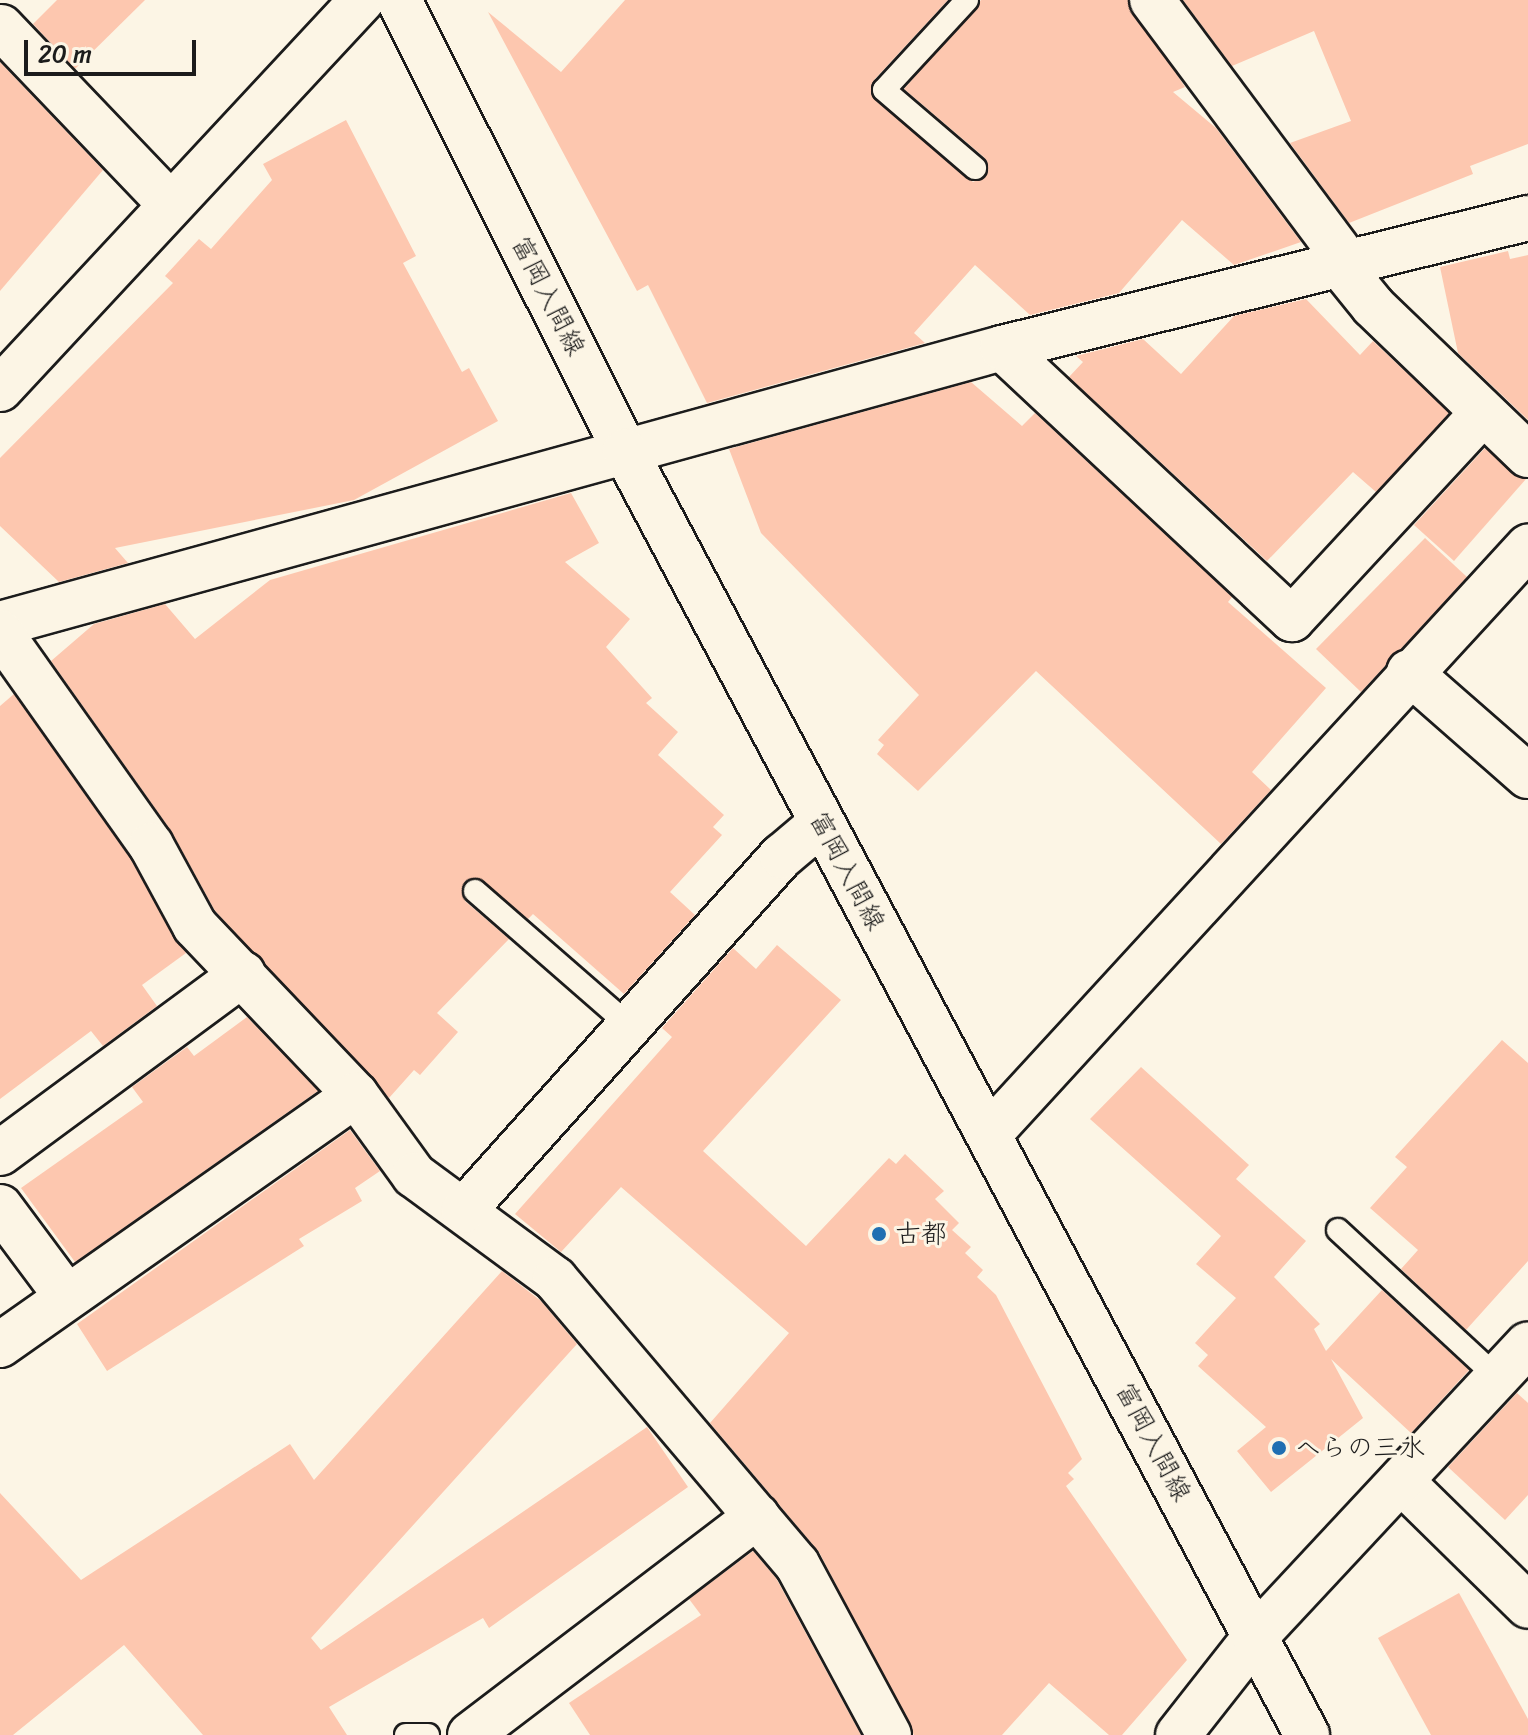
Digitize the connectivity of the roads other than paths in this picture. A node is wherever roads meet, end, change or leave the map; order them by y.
1 (362, 0) edge
2 (399, 0) edge
3 (967, 0) edge
4 (1152, 0) edge
5 (9, 18) edge
6 (975, 168) dead end
7 (169, 203) junction
8 (1528, 218) edge
9 (1343, 263) junction
10 (1002, 348) junction
11 (0, 389) edge
12 (1482, 414) junction
13 (625, 451) junction
14 (1528, 455) edge
15 (1528, 547) edge
16 (0, 624) edge
17 (0, 632) edge
18 (1409, 672) junction
19 (1528, 776) edge
20 (821, 823) junction
21 (475, 891) dead end
22 (243, 974) junction
23 (630, 1026) junction
24 (356, 1095) junction
25 (990, 1133) junction
26 (0, 1153) edge
27 (0, 1207) edge
28 (464, 1210) junction
29 (1338, 1230) dead end
30 (67, 1297) junction
31 (1528, 1344) edge
32 (0, 1345) edge
33 (1498, 1378) junction
34 (1401, 1481) junction
35 (757, 1516) junction
36 (1528, 1606) edge
37 (1255, 1637) junction
38 (406, 1735) edge
39 (428, 1735) edge
40 (470, 1735) edge
41 (889, 1735) edge
42 (1178, 1735) edge
43 (1307, 1735) edge

1 - 7 street
2 - 13 street, 富岡入間線
3 - 6 lane
4 - 9 street
5 - 7 street
7 - 11 street
8 - 9 street
9 - 10 street
9 - 12 street
10 - 12 street
10 - 13 street
12 - 14 street
13 - 16 street
13 - 20 street, 富岡入間線
15 - 18 street
17 - 22 street
18 - 19 street
18 - 25 street
20 - 23 street
20 - 25 street, 富岡入間線
21 - 23 lane
22 - 24 street
22 - 26 street
23 - 28 street
24 - 28 street
24 - 30 street
25 - 37 street, 富岡入間線
27 - 30 street
28 - 35 street
29 - 33 lane
30 - 32 street
31 - 33 street
33 - 34 street
34 - 36 street
34 - 37 street
35 - 40 street
35 - 41 street
37 - 42 street
37 - 43 street, 富岡入間線
38 - 39 lane

